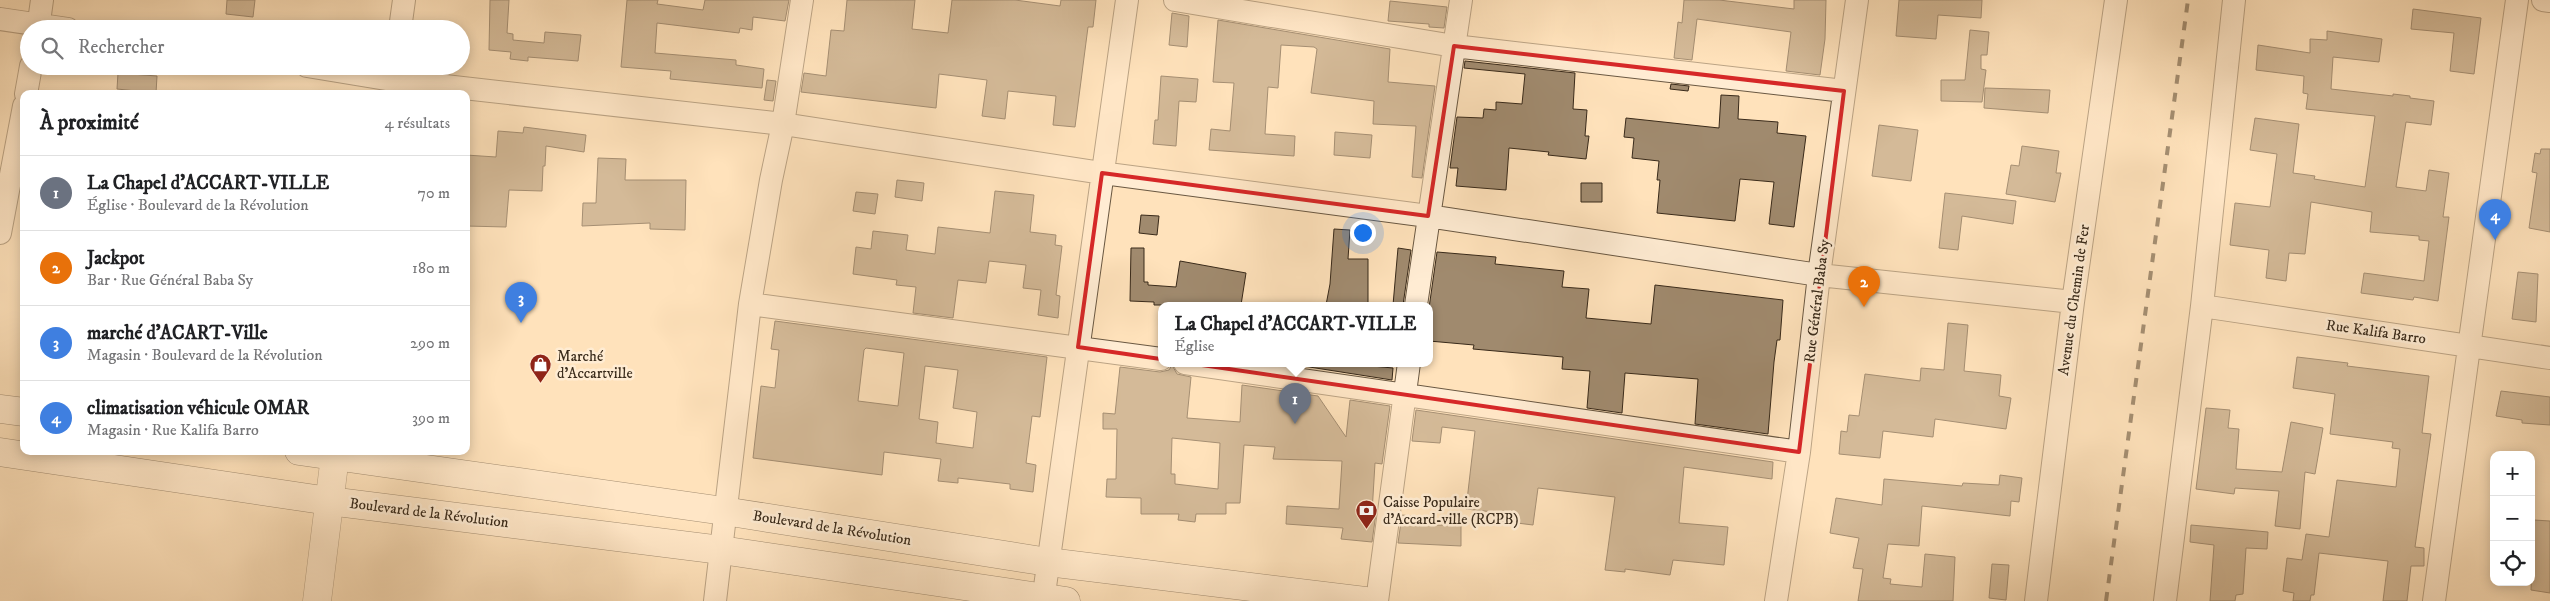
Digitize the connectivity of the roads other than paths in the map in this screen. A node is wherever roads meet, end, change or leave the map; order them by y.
1 (42, 0) edge
2 (404, 0) edge
3 (802, 0) edge
4 (1127, 0) edge
5 (1175, 0) edge
6 (1460, 0) edge
7 (1857, 0) edge
8 (2116, 0) edge
9 (2234, 0) edge
10 (2517, 0) edge
11 (2543, 0) edge
12 (2550, 1) edge
13 (0, 19) edge
14 (40, 20) edge
15 (401, 20) edge
16 (20, 23) edge
17 (1454, 46) junction
18 (29, 75) edge
19 (362, 75) edge
20 (392, 80) edge
21 (27, 90) edge
22 (1844, 92) junction
23 (783, 124) junction
24 (20, 127) edge
25 (1102, 173) junction
26 (1428, 216) junction
27 (0, 233) edge
28 (1819, 275) junction
29 (1416, 302) edge
30 (2073, 302) junction
31 (750, 304) junction
32 (2202, 306) junction
33 (2469, 346) junction
34 (1078, 347) junction
35 (2550, 358) edge
36 (1158, 359) edge
37 (1212, 367) edge
38 (1408, 367) edge
39 (1404, 395) junction
40 (0, 409) edge
41 (20, 412) edge
42 (0, 452) edge
43 (1799, 452) junction
44 (20, 455) edge
45 (20, 455) edge
46 (336, 455) edge
47 (343, 455) edge
48 (329, 501) junction
49 (724, 511) junction
50 (721, 550) junction
51 (1048, 562) junction
52 (1051, 600) edge
53 (317, 601) edge
54 (715, 601) edge
55 (1365, 601) edge
56 (1377, 601) edge
57 (1776, 601) edge
58 (2036, 601) edge
59 (2164, 601) edge
60 (2434, 601) edge

1 - 14 street
2 - 15 street
3 - 23 street
4 - 25 street
5 - 17 street
6 - 17 street
7 - 22 street, Rue Général Baba Sy
8 - 30 street, Avenue du Chemin de Fer
9 - 32 street
10 - 33 street
11 - 12 street
13 - 16 street
17 - 22 street
17 - 26 street
18 - 21 street
19 - 20 street
20 - 23 street
22 - 28 street, Rue Général Baba Sy
23 - 25 street
23 - 31 street
24 - 27 street
25 - 26 street
25 - 34 street
26 - 28 street
26 - 29 street
28 - 30 street
28 - 43 street, Rue Général Baba Sy
30 - 58 street, Avenue du Chemin de Fer
31 - 34 street
31 - 49 street
32 - 33 street, Rue Kalifa Barro
32 - 59 street
33 - 35 street, Rue Kalifa Barro
33 - 60 street
34 - 36 street
34 - 51 street
37 - 39 street
38 - 39 street
39 - 43 street
39 - 56 street
40 - 41 main road
42 - 44 main road, Boulevard de la Révolution
43 - 57 street, Rue Général Baba Sy
45 - 48 main road, Boulevard de la Révolution
46 - 48 main road
47 - 49 main road, Boulevard de la Révolution
48 - 50 main road, Boulevard de la Révolution
48 - 53 main road
49 - 50 street
49 - 51 main road, Boulevard de la Révolution
50 - 52 main road, Boulevard de la Révolution
50 - 54 street
51 - 52 street
51 - 55 main road, Boulevard de la Révolution

